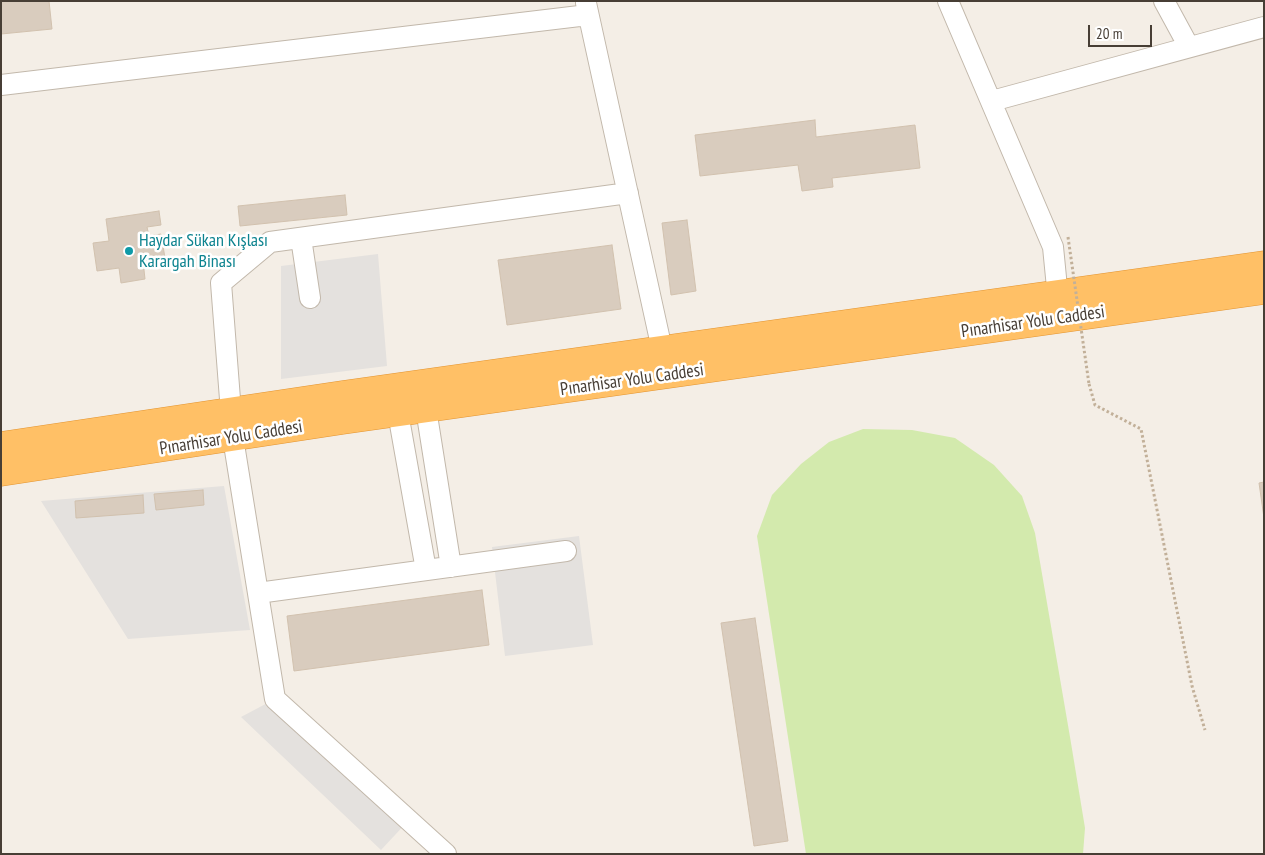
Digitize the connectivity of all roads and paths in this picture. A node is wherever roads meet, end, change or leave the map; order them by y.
1 (948, 1) edge
2 (1164, 1) edge
3 (587, 8) edge
4 (1264, 27) edge
5 (1190, 47) junction
6 (1, 84) edge
7 (992, 101) junction
8 (628, 193) junction
9 (1068, 237) dead end
10 (301, 238) junction
11 (1264, 265) edge
12 (1264, 290) edge
13 (310, 298) dead end
14 (1059, 306) junction
15 (664, 362) junction
16 (426, 409) junction
17 (231, 411) junction
18 (398, 413) junction
19 (233, 438) junction
20 (1, 446) edge
21 (1, 472) edge
22 (566, 551) dead end
23 (451, 567) junction
24 (426, 570) junction
25 (258, 593) junction
26 (1205, 730) dead end
27 (446, 854) edge

1 - 7 lane
2 - 5 lane
3 - 6 lane
3 - 8 lane
4 - 5 lane
5 - 7 lane
7 - 14 lane
8 - 10 lane
8 - 15 lane
9 - 26 path, bridge
10 - 13 lane
10 - 17 lane
11 - 14 highway, Pınarhisar Yolu Caddesi
12 - 14 highway, Pınarhisar Yolu Caddesi
14 - 15 highway, Pınarhisar Yolu Caddesi
15 - 16 highway, Pınarhisar Yolu Caddesi
15 - 17 highway, Pınarhisar Yolu Caddesi
16 - 18 highway, Pınarhisar Yolu Caddesi
16 - 23 lane
17 - 19 lane
17 - 20 highway, Pınarhisar Yolu Caddesi
18 - 19 highway, Pınarhisar Yolu Caddesi
18 - 24 lane
19 - 21 highway, Pınarhisar Yolu Caddesi
19 - 25 lane
22 - 23 lane
23 - 24 lane
24 - 25 lane
25 - 27 lane

